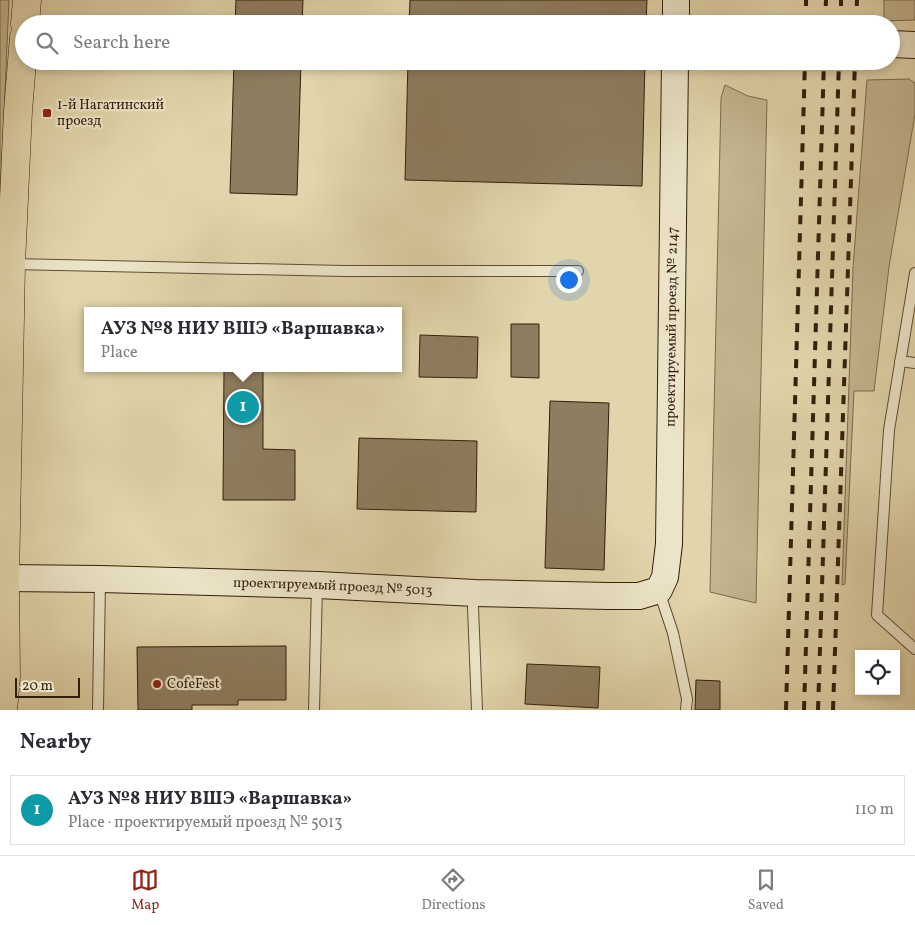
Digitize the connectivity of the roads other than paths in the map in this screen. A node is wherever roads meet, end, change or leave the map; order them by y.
1 (27, 0) edge
2 (676, 0) edge
3 (26, 15) edge
4 (676, 15) edge
5 (900, 44) edge
6 (915, 44) edge
7 (21, 70) edge
8 (675, 70) edge
9 (11, 264) junction
10 (578, 271) dead end
11 (915, 273) edge
12 (900, 361) junction
13 (915, 363) edge
14 (5, 578) junction
15 (100, 579) junction
16 (318, 585) junction
17 (659, 590) junction
18 (475, 593) junction
19 (915, 649) edge
20 (3, 710) edge
21 (98, 710) edge
22 (314, 710) edge
23 (477, 710) edge
24 (686, 710) edge

1 - 3 main road
2 - 4 street
5 - 6 street
7 - 9 main road
8 - 17 street, проектируемый проезд № 2147
9 - 10 lane
9 - 14 main road
11 - 12 lane
12 - 13 lane
12 - 19 lane
14 - 15 street, проектируемый проезд № 5013
14 - 20 main road
15 - 16 street, проектируемый проезд № 5013
15 - 21 lane
16 - 18 street, проектируемый проезд № 5013
16 - 22 lane
17 - 18 street, проектируемый проезд № 5013
17 - 24 lane
18 - 23 lane

